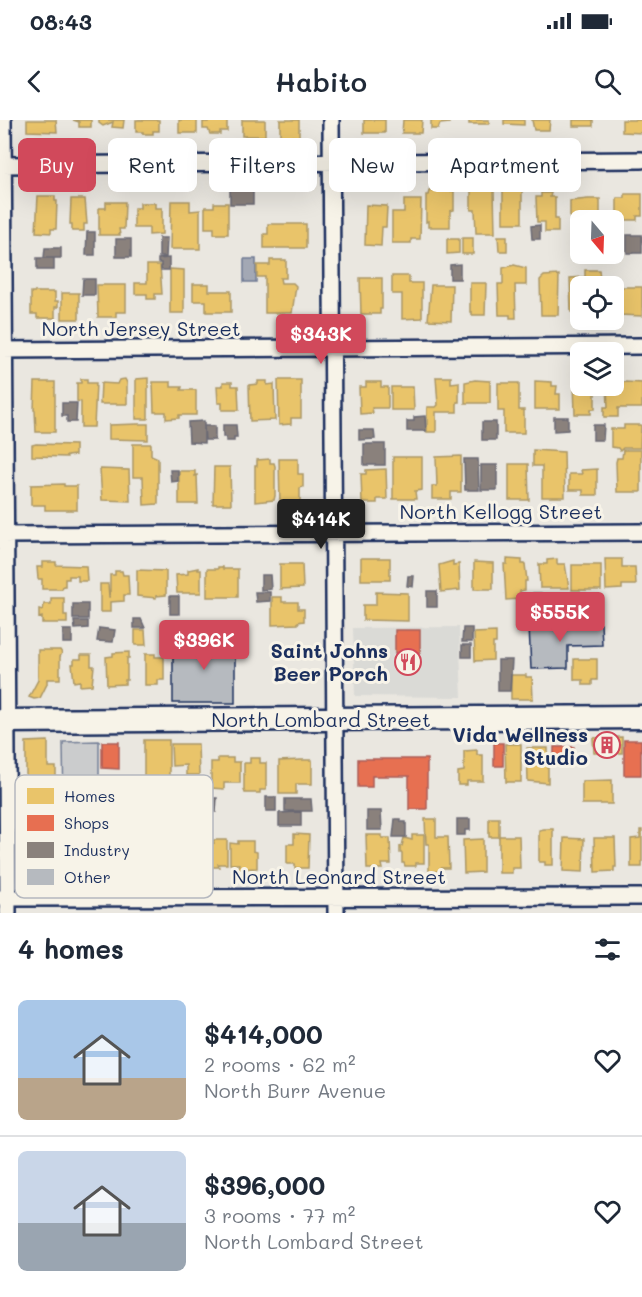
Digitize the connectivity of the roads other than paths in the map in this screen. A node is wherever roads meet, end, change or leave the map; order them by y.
1 (3, 120) edge
2 (331, 120) edge
3 (331, 138) edge
4 (642, 160) edge
5 (416, 161) edge
6 (329, 162) edge
7 (2, 165) edge
8 (332, 192) edge
9 (642, 346) edge
10 (333, 348) junction
11 (2, 350) edge
12 (642, 532) edge
13 (333, 533) junction
14 (3, 535) edge
15 (642, 717) edge
16 (335, 719) junction
17 (3, 721) edge
18 (335, 897) junction
19 (642, 897) edge
20 (5, 903) edge
21 (336, 913) edge

1 - 7 street
2 - 3 street
4 - 5 street
6 - 7 street
7 - 11 street
8 - 10 street
9 - 10 street, North Jersey Street
10 - 11 street, North Jersey Street
10 - 13 street
11 - 14 street
12 - 13 street, North Kellogg Street
13 - 14 street, North Kellogg Street
13 - 16 street
14 - 17 street
15 - 16 main road, North Lombard Street
16 - 17 main road, North Lombard Street
16 - 18 street
17 - 20 street
18 - 19 street, North Leonard Street
18 - 20 street, North Leonard Street
18 - 21 street

